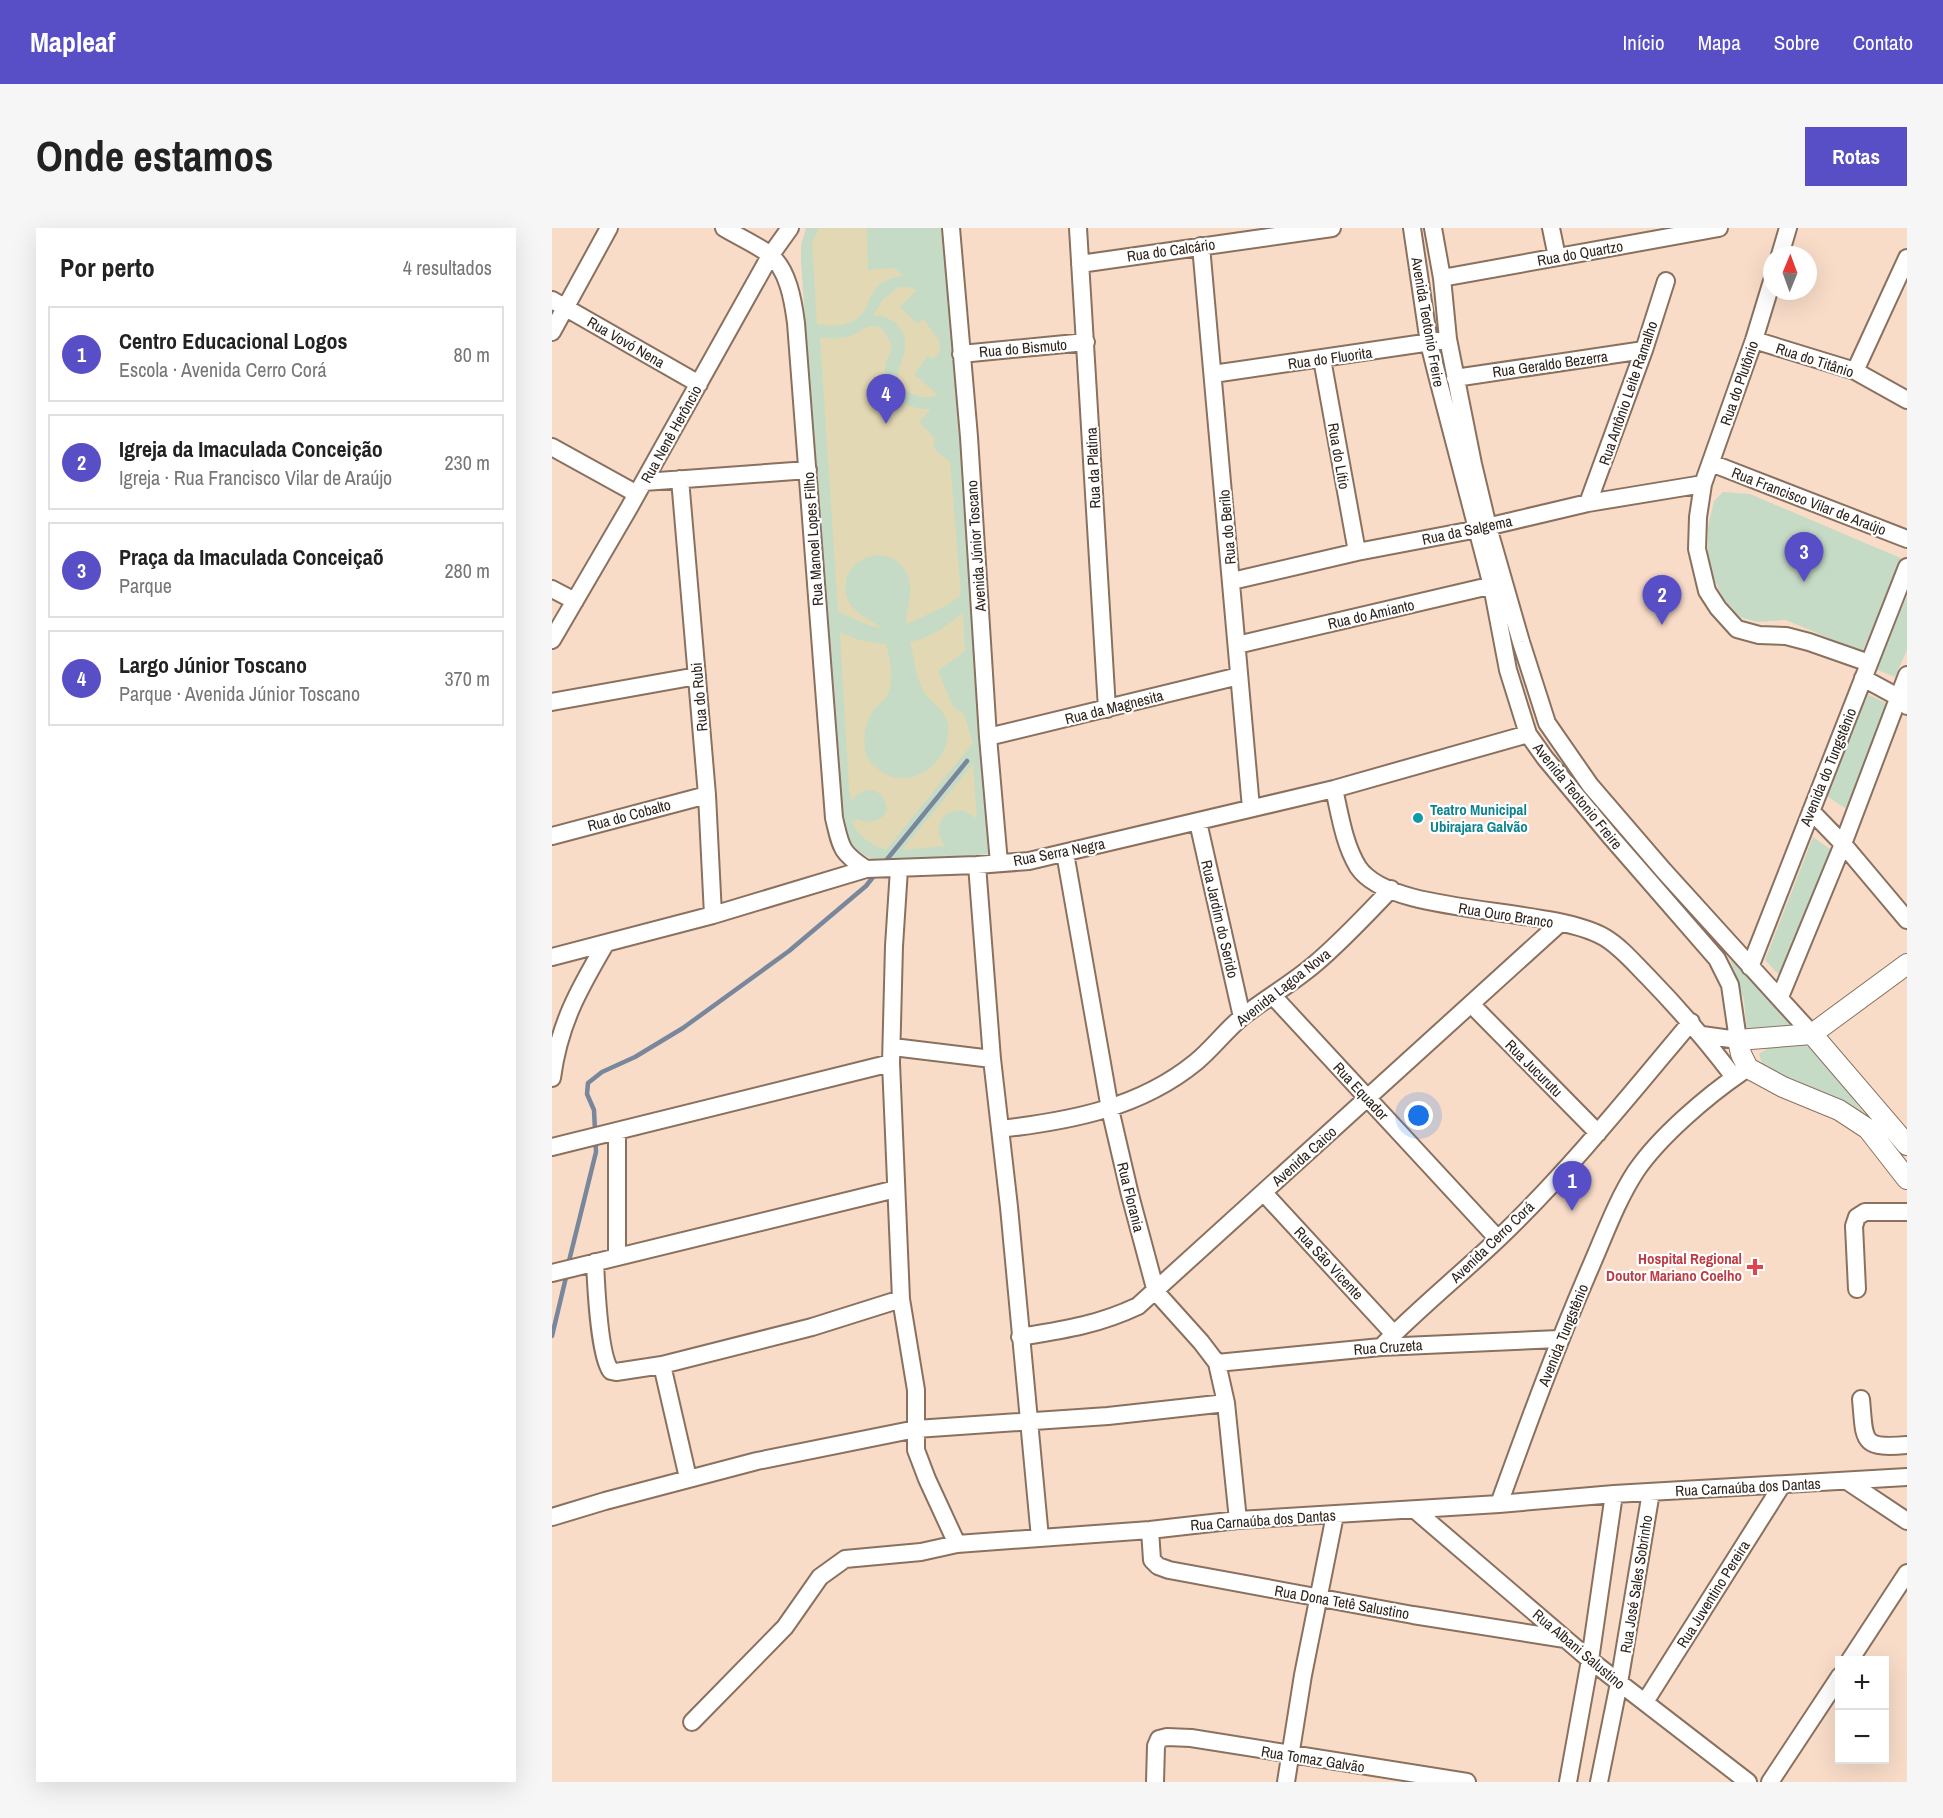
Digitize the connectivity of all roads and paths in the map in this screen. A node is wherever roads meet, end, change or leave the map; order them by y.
1 (609, 228) edge
2 (724, 228) edge
3 (790, 228) edge
4 (951, 228) edge
5 (1078, 228) edge
6 (1332, 228) edge
7 (1412, 228) edge
8 (1433, 228) edge
9 (1551, 228) edge
10 (1719, 228) edge
11 (1788, 228) edge
12 (1669, 233) edge
13 (1202, 246) junction
14 (1783, 246) edge
15 (771, 256) junction
16 (1557, 257) junction
17 (1907, 258) edge
18 (1080, 264) junction
19 (1442, 278) junction
20 (1666, 281) dead end
21 (1766, 300) edge
22 (559, 303) edge
23 (552, 332) edge
24 (1448, 339) junction
25 (1754, 340) junction
26 (1086, 342) junction
27 (1429, 343) junction
28 (1644, 350) junction
29 (961, 354) junction
30 (1322, 359) junction
31 (1855, 371) junction
32 (1213, 374) junction
33 (1455, 378) junction
34 (699, 384) junction
35 (1907, 400) edge
36 (552, 447) edge
37 (1711, 463) junction
38 (808, 470) junction
39 (680, 479) junction
40 (1702, 484) junction
41 (640, 488) junction
42 (1588, 503) junction
43 (1483, 528) junction
44 (1907, 539) edge
45 (1357, 552) junction
46 (1907, 567) edge
47 (1232, 582) junction
48 (1498, 584) junction
49 (552, 589) edge
50 (575, 601) junction
51 (552, 640) edge
52 (1237, 645) junction
53 (1866, 671) junction
54 (1907, 675) edge
55 (697, 676) junction
56 (1239, 676) junction
57 (1902, 701) edge
58 (552, 702) edge
59 (1107, 708) junction
60 (1528, 734) junction
61 (988, 737) junction
62 (1334, 789) junction
63 (707, 795) junction
64 (1251, 808) junction
65 (1811, 811) junction
66 (1198, 822) junction
67 (552, 836) edge
68 (1843, 844) junction
69 (1065, 853) junction
70 (1656, 861) junction
71 (999, 863) junction
72 (977, 865) junction
73 (866, 869) junction
74 (899, 869) junction
75 (1641, 872) junction
76 (1391, 889) junction
77 (713, 915) junction
78 (1907, 920) edge
79 (1560, 923) junction
80 (606, 943) junction
81 (552, 957) edge
82 (1907, 964) edge
83 (1750, 966) junction
84 (1274, 996) junction
85 (1780, 997) junction
86 (1471, 1004) junction
87 (1242, 1017) junction
88 (1691, 1022) junction
89 (1812, 1034) junction
90 (1702, 1035) junction
91 (1738, 1041) junction
92 (892, 1055) junction
93 (992, 1059) junction
94 (1741, 1072) junction
95 (552, 1077) edge
96 (1368, 1098) junction
97 (1110, 1109) junction
98 (1000, 1129) junction
99 (617, 1131) junction
100 (1598, 1133) junction
101 (1907, 1145) edge
102 (552, 1147) edge
103 (1906, 1175) edge
104 (896, 1189) junction
105 (1264, 1193) junction
106 (1907, 1212) edge
107 (1497, 1239) junction
108 (617, 1257) junction
109 (596, 1262) junction
110 (552, 1274) edge
111 (1857, 1289) dead end
112 (1156, 1292) junction
113 (901, 1299) junction
114 (1394, 1334) junction
115 (1020, 1337) junction
116 (1559, 1339) junction
117 (1381, 1347) junction
118 (1217, 1364) junction
119 (662, 1365) junction
120 (1861, 1399) dead end
121 (1226, 1403) junction
122 (1028, 1422) junction
123 (916, 1430) junction
124 (1907, 1445) edge
125 (1907, 1477) edge
126 (688, 1478) junction
127 (1846, 1481) junction
128 (1782, 1485) junction
129 (1651, 1492) junction
130 (1614, 1494) junction
131 (1499, 1504) junction
132 (1415, 1510) junction
133 (1335, 1515) junction
134 (552, 1517) edge
135 (1238, 1520) junction
136 (1907, 1521) edge
137 (1150, 1530) junction
138 (1040, 1538) junction
139 (957, 1544) junction
140 (1907, 1574) edge
141 (1320, 1597) junction
142 (1565, 1638) junction
143 (1853, 1656) edge
144 (1590, 1660) junction
145 (1835, 1682) edge
146 (1619, 1683) junction
147 (1645, 1702) junction
148 (692, 1722) dead end
149 (1290, 1754) junction
150 (1155, 1782) edge
151 (1286, 1782) edge
152 (1467, 1782) edge
153 (1568, 1782) edge
154 (1599, 1782) edge
155 (1748, 1782) edge
156 (1770, 1782) edge

1 - 22 street
2 - 15 street, Rua Manoel Lopes Filho
3 - 15 street, Rua Nenê Herôncio
4 - 29 street, Avenida Júnior Toscano
5 - 18 street, Rua da Platina
6 - 13 street, Rua do Calcário
7 - 27 street, Avenida Teotonio Freire
8 - 19 street, Avenida Teotonio Freire
9 - 16 street
10 - 12 street, Rua do Quartzo
11 - 14 street
12 - 16 street, Rua do Quartzo
13 - 18 street, Rua do Calcário
13 - 32 street, Rua do Berilo
15 - 34 street, Rua Nenê Herôncio
15 - 38 street, Rua Manoel Lopes Filho
16 - 19 street, Rua do Quartzo
17 - 31 street
18 - 26 street, Rua da Platina
19 - 24 street, Avenida Teotonio Freire
20 - 28 street, Rua Antônio Leite Ramalho
21 - 25 street, Rua do Plutônio
22 - 23 street
22 - 34 street, Rua Vovó Nena
24 - 27 street, Rua do Fluorita
24 - 33 street, Avenida Teotonio Freire
25 - 31 street, Rua do Titânio
25 - 37 street, Rua do Plutônio
26 - 29 street, Rua do Bismuto
26 - 59 street, Rua da Platina
27 - 30 street, Rua do Fluorita
27 - 43 street, Avenida Teotonio Freire
28 - 33 street, Rua Geraldo Bezerra
28 - 42 street, Rua Antônio Leite Ramalho
29 - 61 street, Avenida Júnior Toscano
30 - 32 street, Rua do Fluorita
30 - 45 street, Rua do Lítio
31 - 35 street, Rua do Titânio
32 - 47 street, Rua do Berilo
33 - 43 street, Avenida Teotonio Freire
34 - 41 street, Rua Nenê Herôncio
36 - 41 street
37 - 40 street, Rua do Plutônio
37 - 44 street, Rua Francisco Vilar de Araújo
38 - 39 street
38 - 73 street, Rua Manoel Lopes Filho
39 - 41 street
39 - 55 street, Rua do Rubi
40 - 42 street, Rua da Salgema
40 - 53 street
41 - 50 street, Rua Nenê Herôncio
42 - 43 street, Rua da Salgema
43 - 45 street, Rua da Salgema
43 - 48 street, Avenida Teotonio Freire
45 - 47 street, Rua da Salgema
46 - 53 street, Avenida do Tungstênio
47 - 52 street, Rua do Berilo
48 - 52 street, Rua do Amianto
48 - 60 street, Avenida Teotonio Freire
48 - 70 street, Avenida Teotonio Freire
49 - 50 street
50 - 51 street, Rua Nenê Herôncio
52 - 56 street, Rua do Berilo
53 - 57 street
53 - 65 street, Avenida do Tungstênio
54 - 57 street
55 - 58 street
55 - 63 street, Rua do Rubi
56 - 59 street, Rua da Magnesita
56 - 64 street, Rua do Berilo
57 - 68 street
59 - 61 street, Rua da Magnesita
60 - 62 street, Rua Serra Negra
60 - 75 street, Avenida Teotonio Freire
61 - 71 street, Avenida Júnior Toscano
62 - 64 street, Rua Serra Negra
62 - 76 street, Rua Ouro Branco
63 - 67 street, Rua do Cobalto
63 - 77 street, Rua do Rubi
64 - 66 street, Rua Serra Negra
65 - 68 street
65 - 83 street, Avenida do Tungstênio
66 - 69 street, Rua Serra Negra
66 - 87 street, Rua Jardim do Serido
68 - 78 street
68 - 85 street
69 - 71 street, Rua Serra Negra
69 - 97 street, Rua Florania
70 - 75 street
70 - 83 street, Avenida Teotonio Freire
71 - 72 street, Rua Serra Negra
72 - 74 street, Rua Serra Negra
72 - 93 street
73 - 74 street, Rua Serra Negra
73 - 77 street, Rua Serra Negra
74 - 92 street
75 - 91 street, Avenida Teotonio Freire
76 - 79 street, Rua Ouro Branco
76 - 84 street, Avenida Lagoa Nova
77 - 80 street, Rua Serra Negra
79 - 86 street, Avenida Caico
79 - 88 street, Rua Ouro Branco
80 - 81 street, Rua Serra Negra
80 - 95 street
82 - 89 main road
83 - 85 street, Avenida Teotonio Freire
84 - 87 street, Avenida Lagoa Nova
84 - 96 street, Rua Equador
85 - 89 street, Avenida Teotonio Freire
86 - 96 street, Avenida Caico
86 - 100 street, Rua Jucurutu
87 - 97 street, Avenida Lagoa Nova
88 - 90 street, Rua Ouro Branco
88 - 100 street, Avenida Cerro Corá
89 - 91 main road
89 - 101 main road, Avenida Teotonio Freire
90 - 91 street
90 - 94 street, Rua Ouro Branco
91 - 94 main road, Avenida Teotonio Freire
92 - 93 street
92 - 99 street
92 - 104 street
93 - 98 street
94 - 103 main road
94 - 116 street, Avenida Tungstênio
96 - 105 street, Avenida Caico
96 - 107 street, Rua Equador
97 - 98 street, Avenida Lagoa Nova
97 - 112 street, Rua Florania
98 - 115 street
99 - 102 street
99 - 108 street
100 - 107 street, Avenida Cerro Corá
104 - 108 street
104 - 113 street
105 - 112 street, Avenida Caico
105 - 114 street, Rua São Vicente
106 - 111 street
107 - 114 street, Avenida Cerro Corá
108 - 109 street
109 - 110 street
109 - 119 street
112 - 115 street, Avenida Caico
112 - 118 street, Rua Florania
113 - 119 street
113 - 123 street
114 - 117 street, Avenida Cerro Corá
115 - 122 street
116 - 117 street, Rua Cruzeta
116 - 131 street, Avenida Tungstênio
117 - 118 street, Rua Cruzeta
118 - 121 street, Rua Florania
119 - 126 street
120 - 124 street
121 - 122 street
121 - 135 street, Rua Florania
122 - 123 street
122 - 138 street
123 - 126 street
123 - 139 street
125 - 127 street, Rua Carnaúba dos Dantas
126 - 134 street
127 - 128 street, Rua Carnaúba dos Dantas
127 - 136 street
128 - 129 street, Rua Carnaúba dos Dantas
128 - 147 street, Rua Juventino Pereira
129 - 130 street, Rua Carnaúba dos Dantas
129 - 146 street, Rua José Sales Sobrinho
130 - 131 street, Rua Carnaúba dos Dantas
130 - 144 street
131 - 132 street, Rua Carnaúba dos Dantas
132 - 133 street, Rua Carnaúba dos Dantas
132 - 142 street, Rua Albani Salustino
133 - 135 street, Rua Carnaúba dos Dantas
133 - 141 street
135 - 137 street, Rua Carnaúba dos Dantas
137 - 138 street, Rua Carnaúba dos Dantas
137 - 141 street, Rua Dona Tetê Salustino
138 - 139 street, Rua Carnaúba dos Dantas
139 - 148 street, Rua Carnaúba dos Dantas
140 - 143 street
141 - 142 street, Rua Dona Tetê Salustino
141 - 149 street
142 - 144 street, Rua Albani Salustino
144 - 146 street, Rua Albani Salustino
144 - 153 street
145 - 156 street
146 - 147 street, Rua Albani Salustino
146 - 154 street, Rua José Sales Sobrinho
147 - 155 street, Rua Albani Salustino
149 - 150 street, Rua Tomaz Galvão
149 - 151 street
149 - 152 street, Rua Tomaz Galvão

